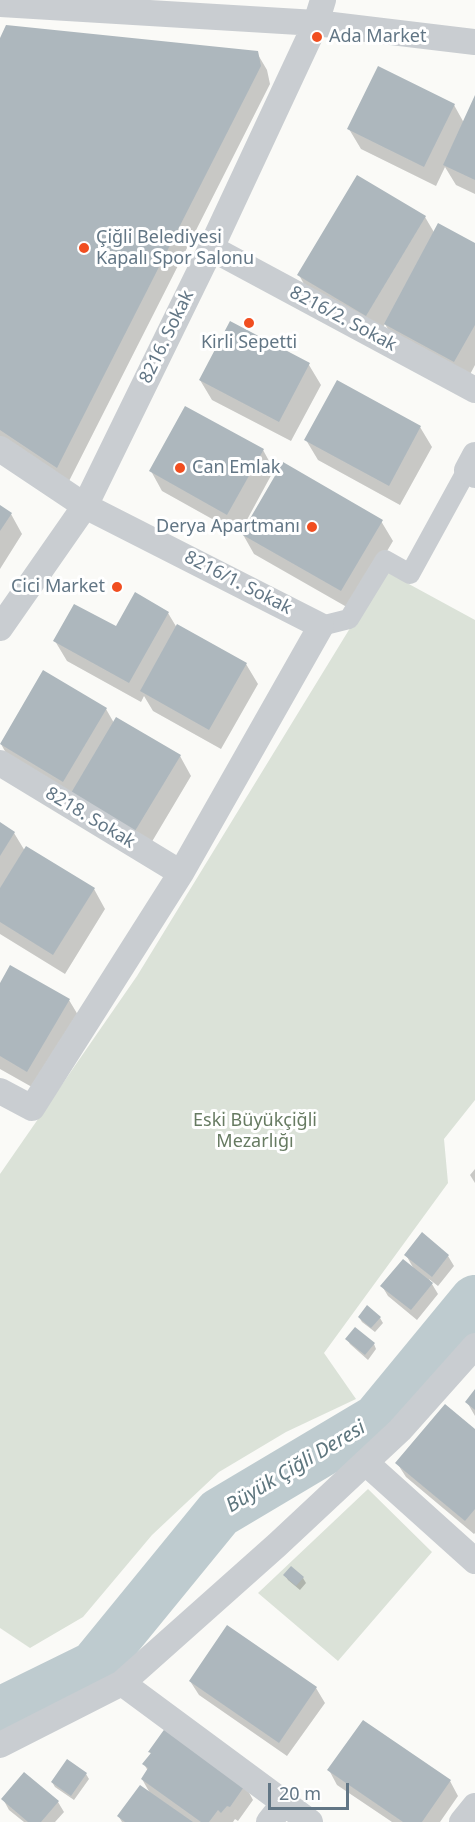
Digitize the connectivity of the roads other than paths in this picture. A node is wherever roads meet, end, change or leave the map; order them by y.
1 (0, 4) edge
2 (320, 12) edge
3 (475, 42) edge
4 (211, 248) junction
5 (475, 390) edge
6 (0, 449) edge
7 (472, 467) edge
8 (85, 506) junction
9 (321, 626) junction
10 (0, 628) edge
11 (0, 763) edge
12 (181, 873) junction
13 (0, 1091) edge
14 (475, 1346) edge
15 (366, 1463) junction
16 (475, 1561) edge
17 (122, 1683) junction
18 (0, 1745) edge
19 (475, 1806) edge
20 (277, 1813) edge
21 (310, 1822) edge
22 (462, 1822) edge

1 - 2 street
2 - 3 street
2 - 4 street, 8216. Sokak
4 - 5 street, 8216/2. Sokak
4 - 8 street, 8216. Sokak
6 - 8 street, 8216/1. Sokak
7 - 9 street
8 - 9 street, 8216/1. Sokak
8 - 10 street, 8216. Sokak
9 - 12 street
11 - 12 street, 8218. Sokak
12 - 13 street
14 - 15 street
15 - 16 street
15 - 17 street
17 - 18 street
17 - 20 street
19 - 22 street
20 - 21 street

